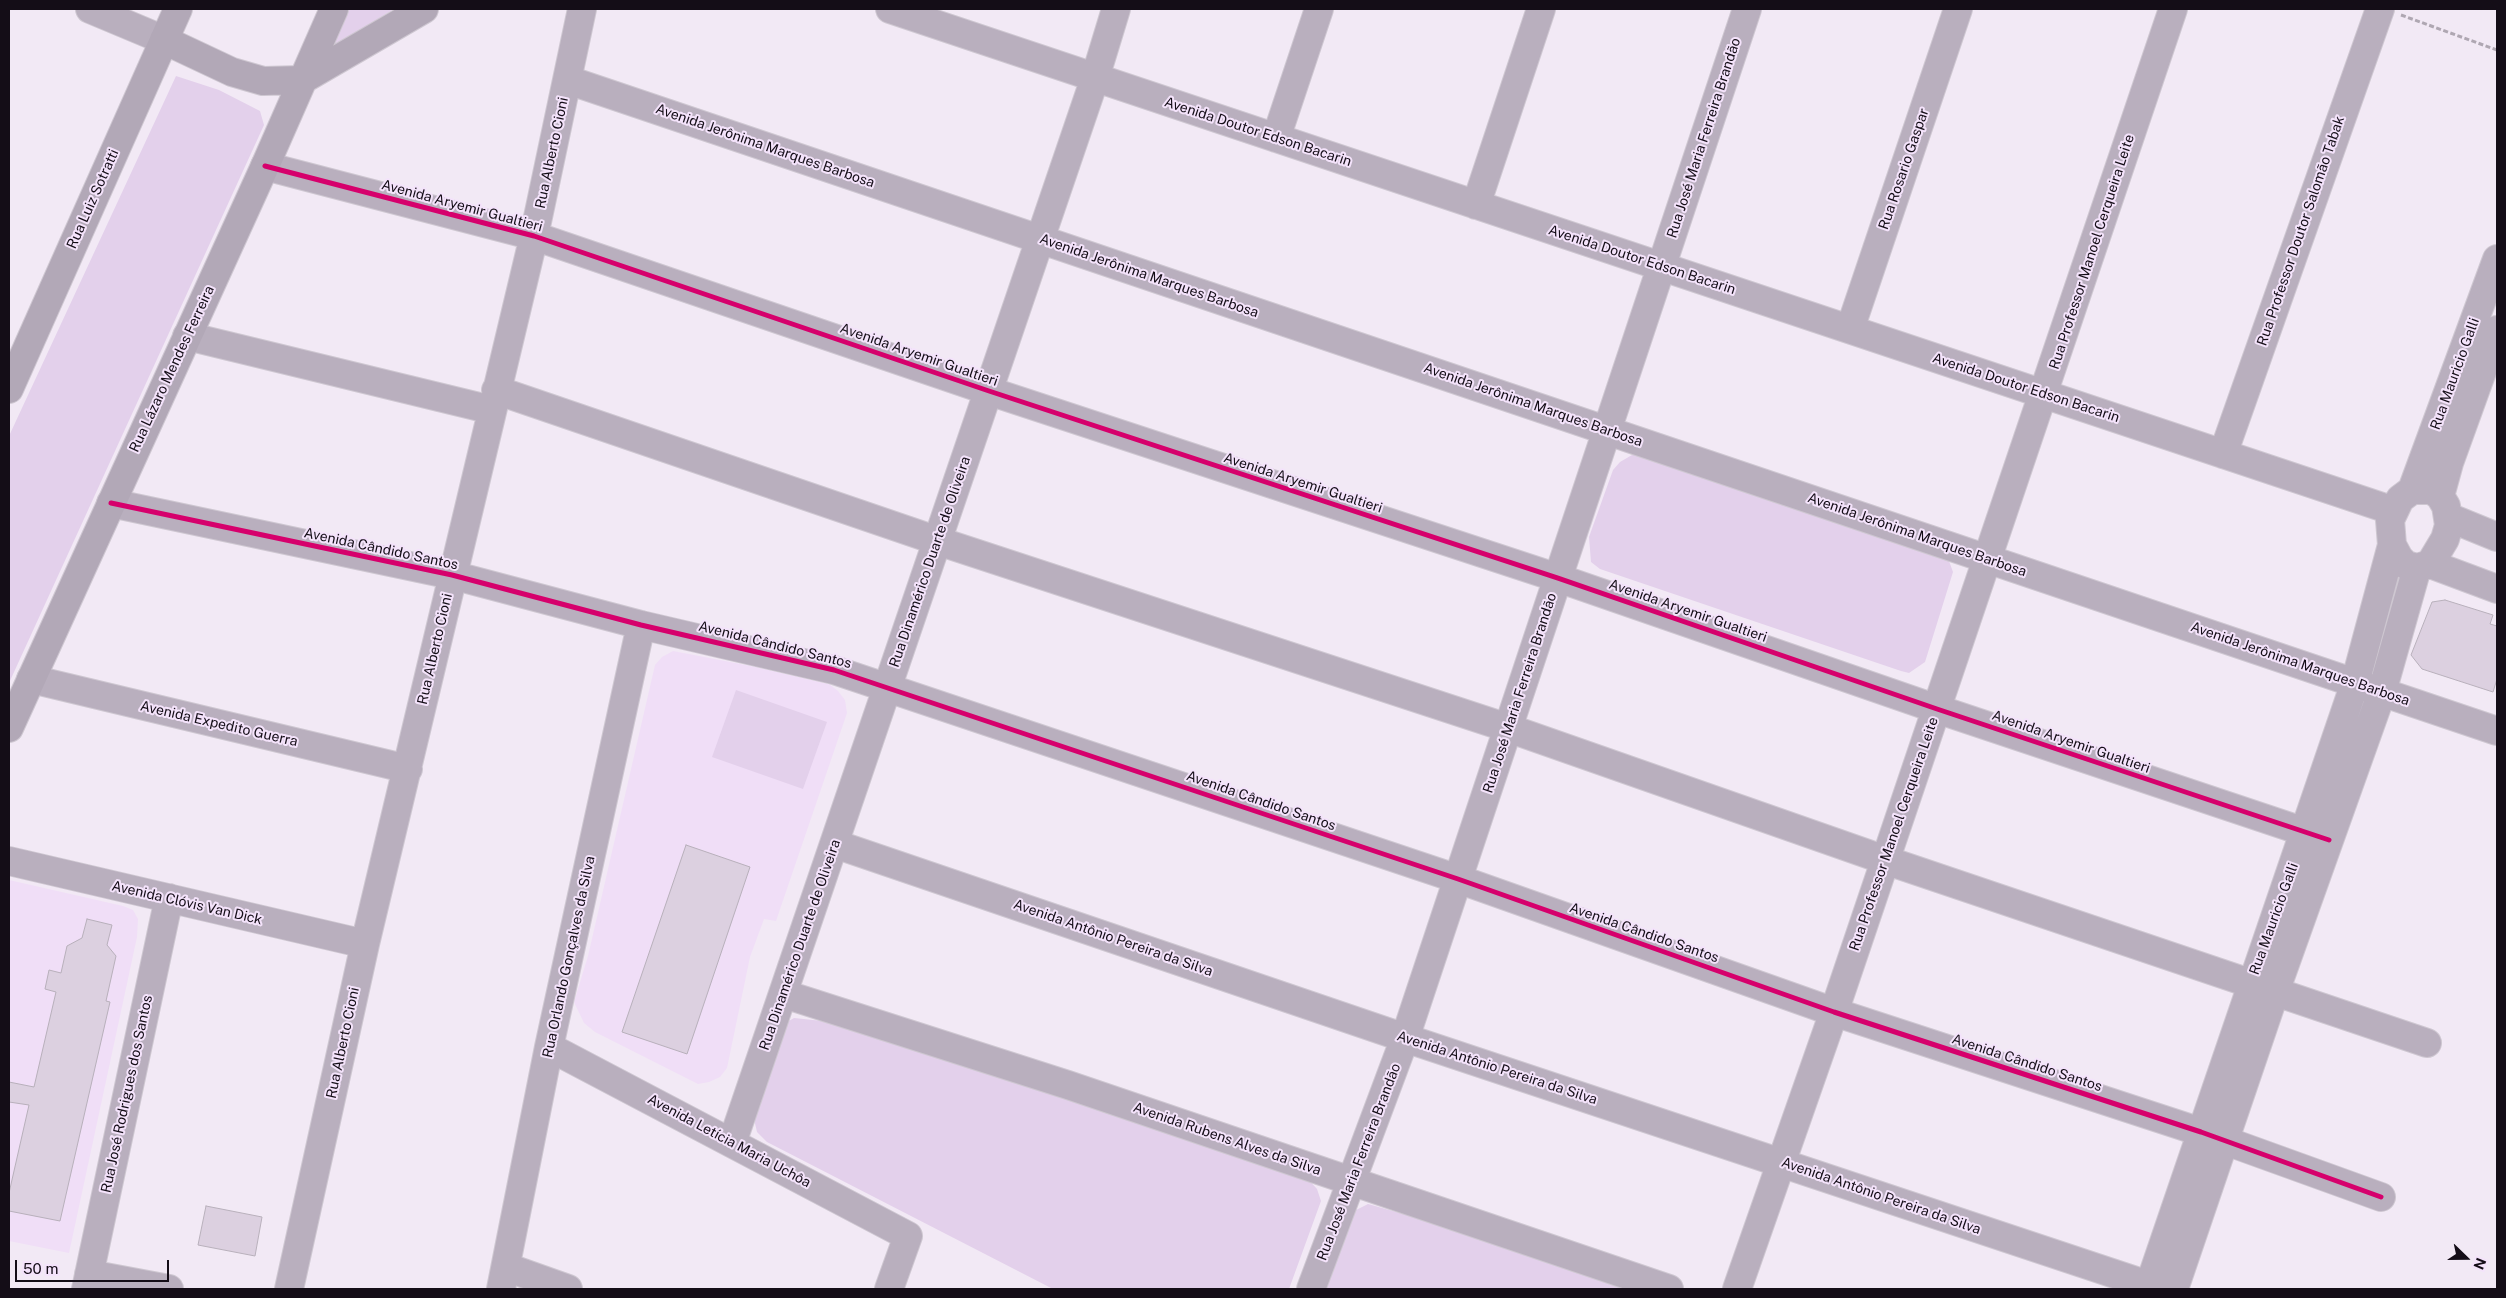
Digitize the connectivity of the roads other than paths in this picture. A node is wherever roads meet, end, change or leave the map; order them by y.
1 (90, 9) edge
2 (178, 9) edge
3 (334, 9) edge
4 (424, 9) edge
5 (582, 9) edge
6 (1116, 9) edge
7 (1319, 9) edge
8 (1541, 9) edge
9 (1747, 9) edge
10 (1958, 9) edge
11 (2173, 9) edge
12 (899, 10) edge
13 (2386, 10) edge
14 (164, 40) junction
15 (1095, 78) junction
16 (302, 80) junction
17 (568, 80) junction
18 (1276, 138) junction
19 (265, 166) junction
20 (1476, 205) junction
21 (534, 236) junction
22 (1040, 239) junction
23 (2497, 259) edge
24 (1661, 266) junction
25 (1850, 329) junction
26 (2497, 330) edge
27 (187, 336) junction
28 (9, 389) edge
29 (988, 391) junction
30 (2044, 394) junction
31 (494, 400) junction
32 (1607, 430) junction
33 (2223, 454) junction
34 (2412, 490) junction
35 (111, 502) junction
36 (2444, 507) junction
37 (2394, 511) junction
38 (2497, 538) edge
39 (938, 540) junction
40 (2392, 545) junction
41 (1988, 559) junction
42 (2424, 566) junction
43 (452, 575) junction
44 (1558, 578) junction
45 (2497, 589) edge
46 (641, 625) junction
47 (31, 679) junction
48 (2355, 683) junction
49 (887, 687) junction
50 (2382, 692) junction
51 (1937, 709) junction
52 (9, 728) edge
53 (1508, 728) junction
54 (2497, 731) edge
55 (408, 769) junction
56 (2317, 836) junction
57 (835, 844) junction
58 (1885, 860) junction
59 (9, 861) edge
60 (1458, 879) junction
61 (169, 898) junction
62 (365, 944) junction
63 (2263, 988) junction
64 (784, 994) junction
65 (1834, 1012) junction
66 (1406, 1038) junction
67 (2427, 1043) dead end
68 (550, 1047) junction
69 (2213, 1136) junction
70 (732, 1143) junction
71 (1783, 1162) junction
72 (1351, 1182) junction
73 (2382, 1197) dead end
74 (503, 1278) edge
75 (87, 1282) edge
76 (2158, 1288) edge
77 (169, 1289) edge
78 (289, 1289) edge
79 (568, 1289) edge
80 (889, 1289) edge
81 (1311, 1289) edge
82 (1669, 1289) edge
83 (1737, 1289) edge

1 - 14 street
2 - 14 main road, Rua Luiz Sotratti
3 - 16 main road, Rua Lázaro Mendes Ferreira
4 - 16 main road
5 - 17 street, Rua Alberto Cioni
6 - 15 street, Rua Dinamérico Duarte de Oliveira
7 - 18 street
8 - 20 street
9 - 24 street, Rua José Maria Ferreira Brandão
10 - 25 street, Rua Rosario Gaspar
11 - 30 street, Rua Professor Manoel Cerqueira Leite
12 - 15 street, Avenida Doutor Edson Bacarin
13 - 33 street, Rua Professor Doutor Salomão Tabak
14 - 16 main road
14 - 28 main road, Rua Luiz Sotratti
15 - 18 street, Avenida Doutor Edson Bacarin
15 - 22 street, Rua Dinamérico Duarte de Oliveira
16 - 19 main road, Rua Lázaro Mendes Ferreira
17 - 21 street, Rua Alberto Cioni
17 - 22 street, Avenida Jerônima Marques Barbosa
18 - 20 street, Avenida Doutor Edson Bacarin
19 - 21 street, Avenida Aryemir Gualtieri
19 - 27 main road, Rua Lázaro Mendes Ferreira
20 - 24 street, Avenida Doutor Edson Bacarin
21 - 29 street, Avenida Aryemir Gualtieri
21 - 31 street, Rua Alberto Cioni
22 - 29 street, Rua Dinamérico Duarte de Oliveira
22 - 32 street, Avenida Jerônima Marques Barbosa
23 - 34 street, Rua Mauricio Galli
24 - 25 street, Avenida Doutor Edson Bacarin
24 - 32 street, Rua José Maria Ferreira Brandão
25 - 30 street, Avenida Doutor Edson Bacarin
26 - 36 street, Rua Mauricio Galli
27 - 31 street
27 - 35 main road, Rua Lázaro Mendes Ferreira
29 - 39 street, Rua Dinamérico Duarte de Oliveira
29 - 44 street, Avenida Aryemir Gualtieri
30 - 33 street, Avenida Doutor Edson Bacarin
30 - 41 street, Rua Professor Manoel Cerqueira Leite
31 - 39 street
31 - 43 street, Rua Alberto Cioni
32 - 41 street, Avenida Jerônima Marques Barbosa
32 - 44 street, Rua José Maria Ferreira Brandão
33 - 37 street, Avenida Doutor Edson Bacarin
34 - 36 street
34 - 37 street
35 - 43 street, Avenida Cândido Santos
35 - 47 main road, Rua Lázaro Mendes Ferreira
36 - 38 street
36 - 42 street
37 - 40 street
39 - 49 street, Rua Dinamérico Duarte de Oliveira
39 - 53 street
40 - 42 street
40 - 48 street, Rua Mauricio Galli
41 - 48 street, Avenida Jerônima Marques Barbosa
41 - 51 street, Rua Professor Manoel Cerqueira Leite
42 - 45 street
42 - 50 street, Rua Mauricio Galli
43 - 46 street, Avenida Cândido Santos
43 - 55 street, Rua Alberto Cioni
44 - 51 street, Avenida Aryemir Gualtieri
44 - 53 street, Rua José Maria Ferreira Brandão
46 - 49 street, Avenida Cândido Santos
46 - 68 street, Rua Orlando Gonçalves da Silva
47 - 52 main road, Rua Lázaro Mendes Ferreira
47 - 55 street, Avenida Expedito Guerra
48 - 50 street, Avenida Jerônima Marques Barbosa
48 - 56 street, Rua Mauricio Galli
49 - 57 street, Rua Dinamérico Duarte de Oliveira
49 - 60 street, Avenida Cândido Santos
50 - 54 street, Avenida Jerônima Marques Barbosa
50 - 56 street, Rua Mauricio Galli
51 - 56 street, Avenida Aryemir Gualtieri
51 - 58 street, Rua Professor Manoel Cerqueira Leite
53 - 58 street
53 - 60 street, Rua José Maria Ferreira Brandão
55 - 62 street, Rua Alberto Cioni
56 - 63 street, Rua Mauricio Galli
57 - 64 street, Rua Dinamérico Duarte de Oliveira
57 - 66 street, Avenida Antônio Pereira da Silva
58 - 63 street
58 - 65 street, Rua Professor Manoel Cerqueira Leite
59 - 61 street, Avenida Clóvis Van Dick
60 - 65 street, Avenida Cândido Santos
60 - 66 street, Rua José Maria Ferreira Brandão
61 - 62 street, Avenida Clóvis Van Dick
61 - 75 street, Rua José Rodrigues dos Santos
62 - 78 street, Rua Alberto Cioni
63 - 67 street
63 - 69 street, Rua Mauricio Galli
64 - 70 street, Rua Dinamérico Duarte de Oliveira
64 - 72 street, Avenida Rubens Alves da Silva
65 - 69 street, Avenida Cândido Santos
65 - 71 street, Rua Professor Manoel Cerqueira Leite
66 - 71 street, Avenida Antônio Pereira da Silva
66 - 72 street, Rua José Maria Ferreira Brandão
68 - 70 street, Avenida Letícia Maria Uchôa
68 - 74 street, Rua Orlando Gonçalves da Silva
69 - 73 street, Avenida Cândido Santos
69 - 76 street, Rua Mauricio Galli
70 - 80 street, Avenida Letícia Maria Uchôa
71 - 76 street, Avenida Antônio Pereira da Silva
71 - 83 street, Rua Professor Manoel Cerqueira Leite
72 - 81 street, Rua José Maria Ferreira Brandão
72 - 82 street, Avenida Rubens Alves da Silva
74 - 79 street
75 - 77 street

